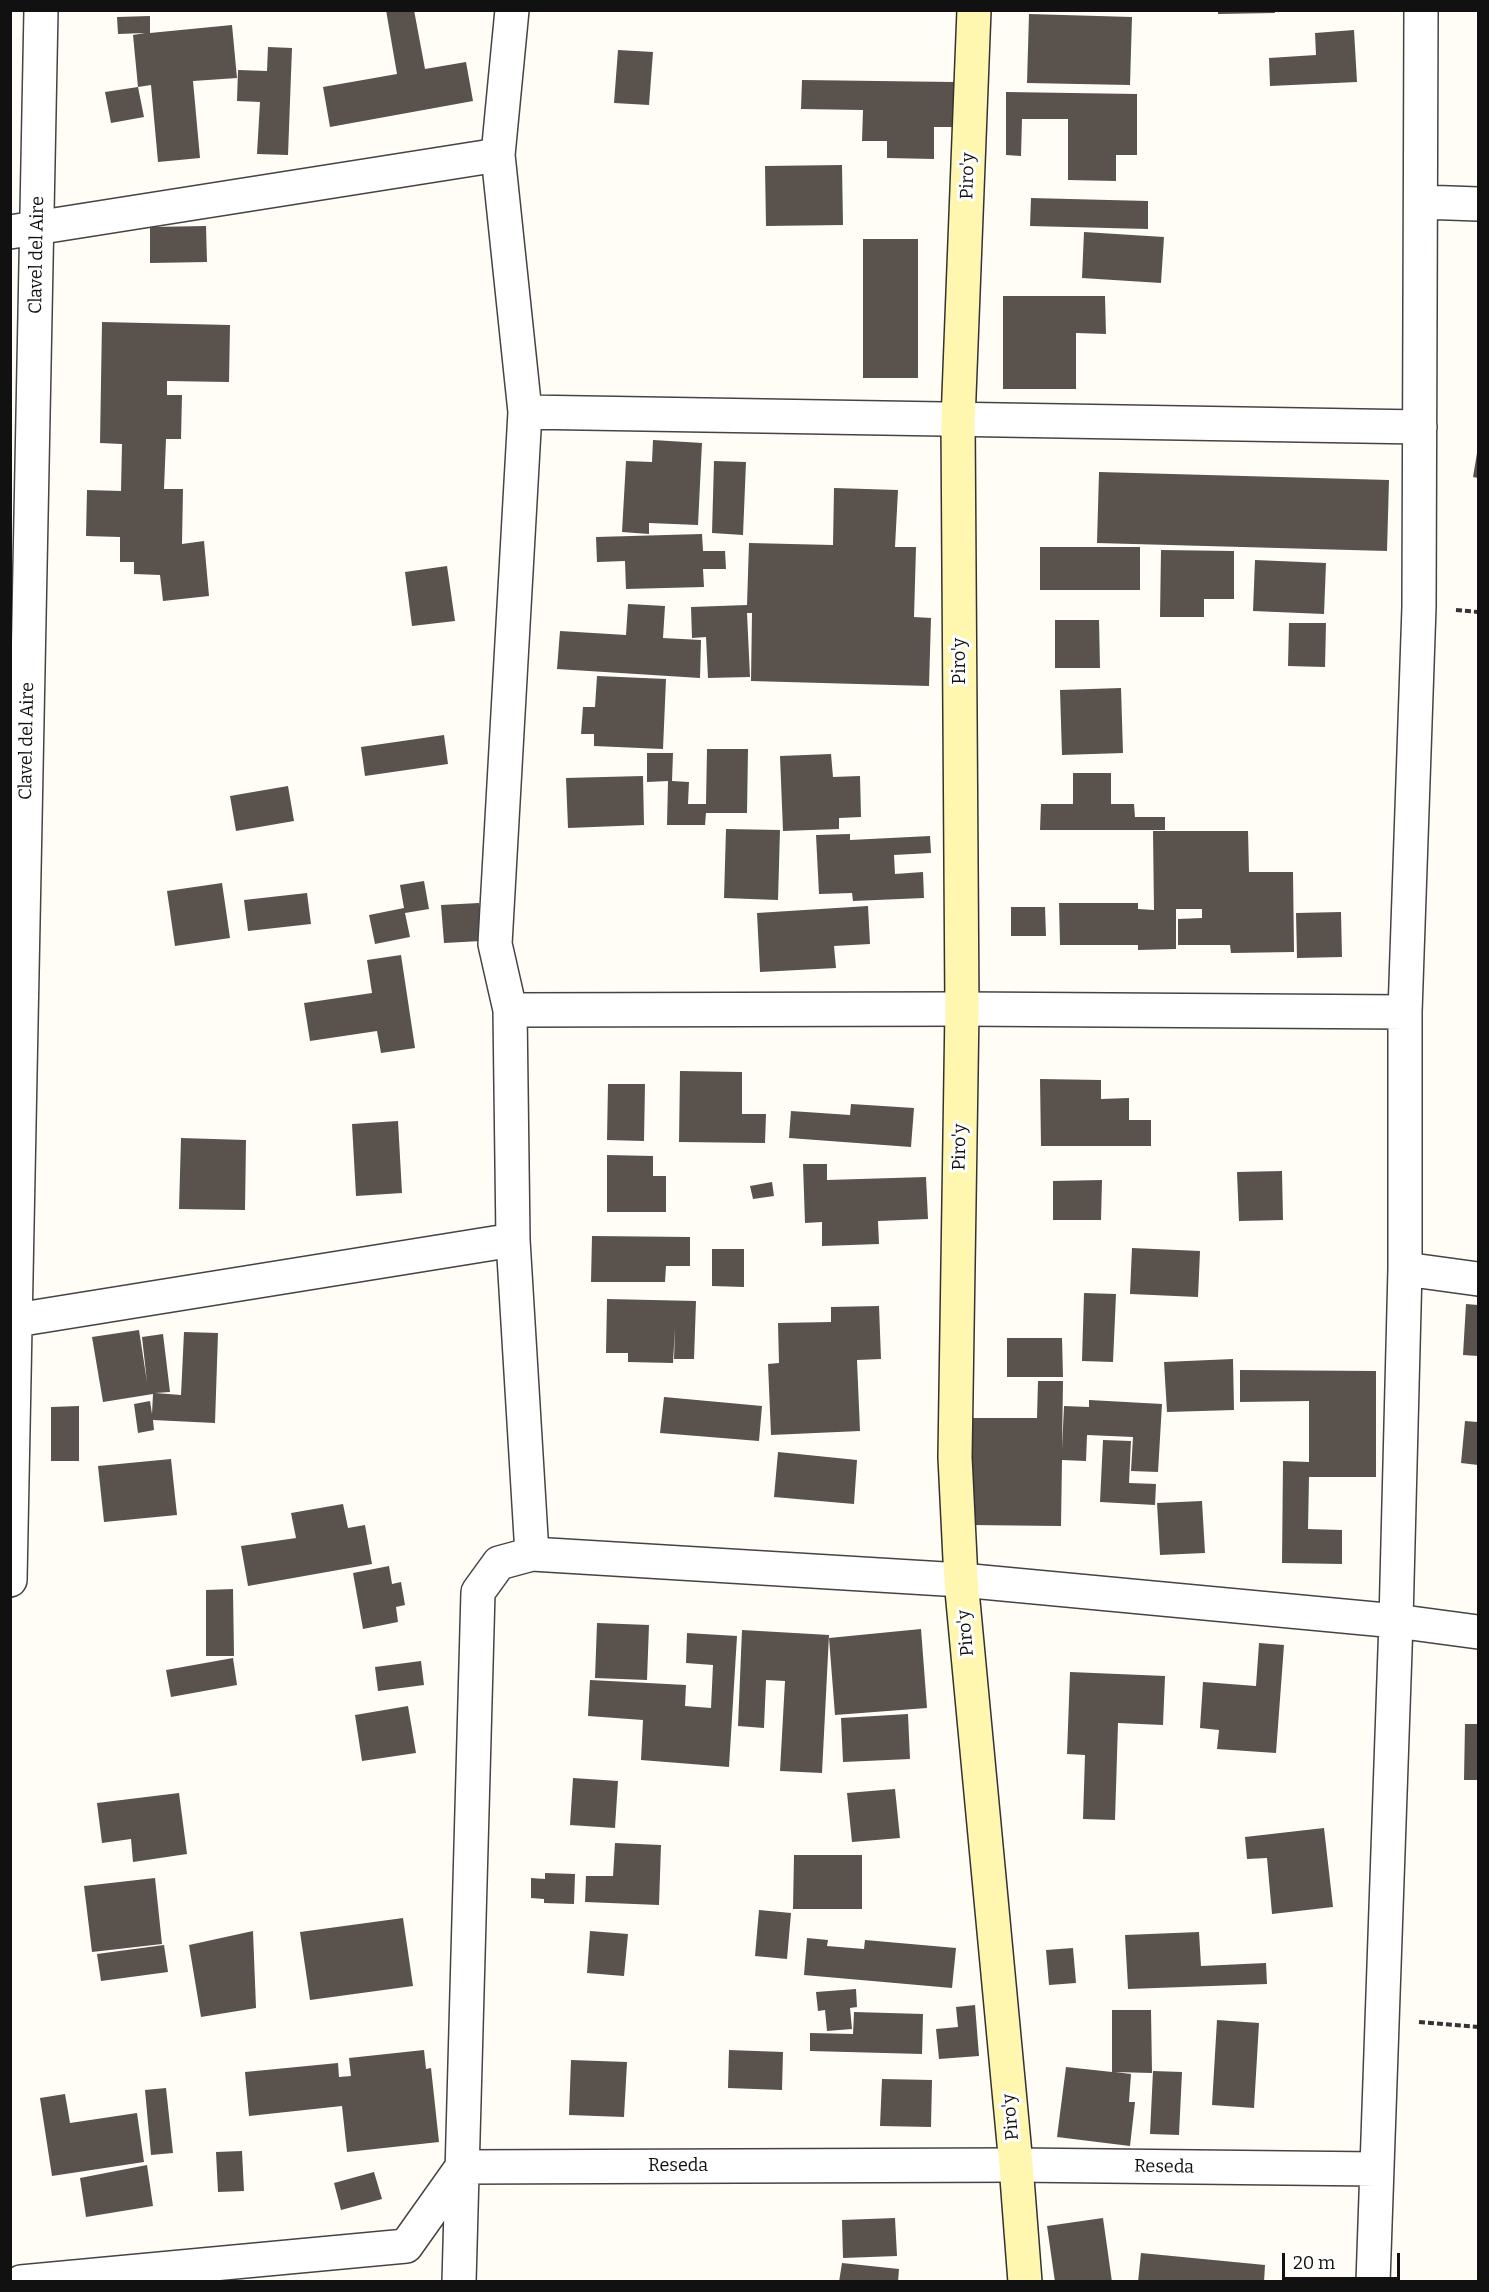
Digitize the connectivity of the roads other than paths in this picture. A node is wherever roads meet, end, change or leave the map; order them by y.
1 (41, 10) edge
2 (512, 10) edge
3 (974, 10) edge
4 (1421, 10) edge
5 (498, 155) junction
6 (1421, 202) junction
7 (1479, 204) edge
8 (24, 230) edge
9 (525, 412) junction
10 (958, 420) junction
11 (1420, 427) junction
12 (962, 1009) junction
13 (510, 1010) junction
14 (1406, 1012) junction
15 (513, 1240) junction
16 (1405, 1269) junction
17 (1479, 1279) edge
18 (13, 1321) edge
19 (532, 1554) junction
20 (10, 1580) edge
21 (961, 1580) junction
22 (1396, 1621) junction
23 (1479, 1632) edge
24 (1016, 2165) junction
25 (462, 2167) junction
26 (1376, 2169) junction
27 (21, 2282) edge
28 (459, 2282) edge
29 (1025, 2282) edge
30 (1373, 2282) edge

1 - 8 street, Clavel del Aire
2 - 5 street
3 - 10 main road, Piro'y
4 - 6 street
5 - 8 street
5 - 9 street
6 - 7 street
6 - 11 street
8 - 18 street, Clavel del Aire
9 - 10 street
9 - 13 street
10 - 11 street
10 - 12 main road, Piro'y
11 - 14 street
12 - 13 street
12 - 14 street
12 - 21 main road, Piro'y
13 - 15 street
14 - 16 street
15 - 18 street
15 - 19 street
16 - 17 street
16 - 22 street
18 - 20 street, Clavel del Aire
19 - 21 street
19 - 25 street
21 - 22 street
21 - 24 main road, Piro'y
22 - 23 street
22 - 26 street
24 - 25 street, Reseda
24 - 26 street, Reseda
24 - 29 main road, Piro'y
25 - 27 street
25 - 28 street
26 - 30 street

